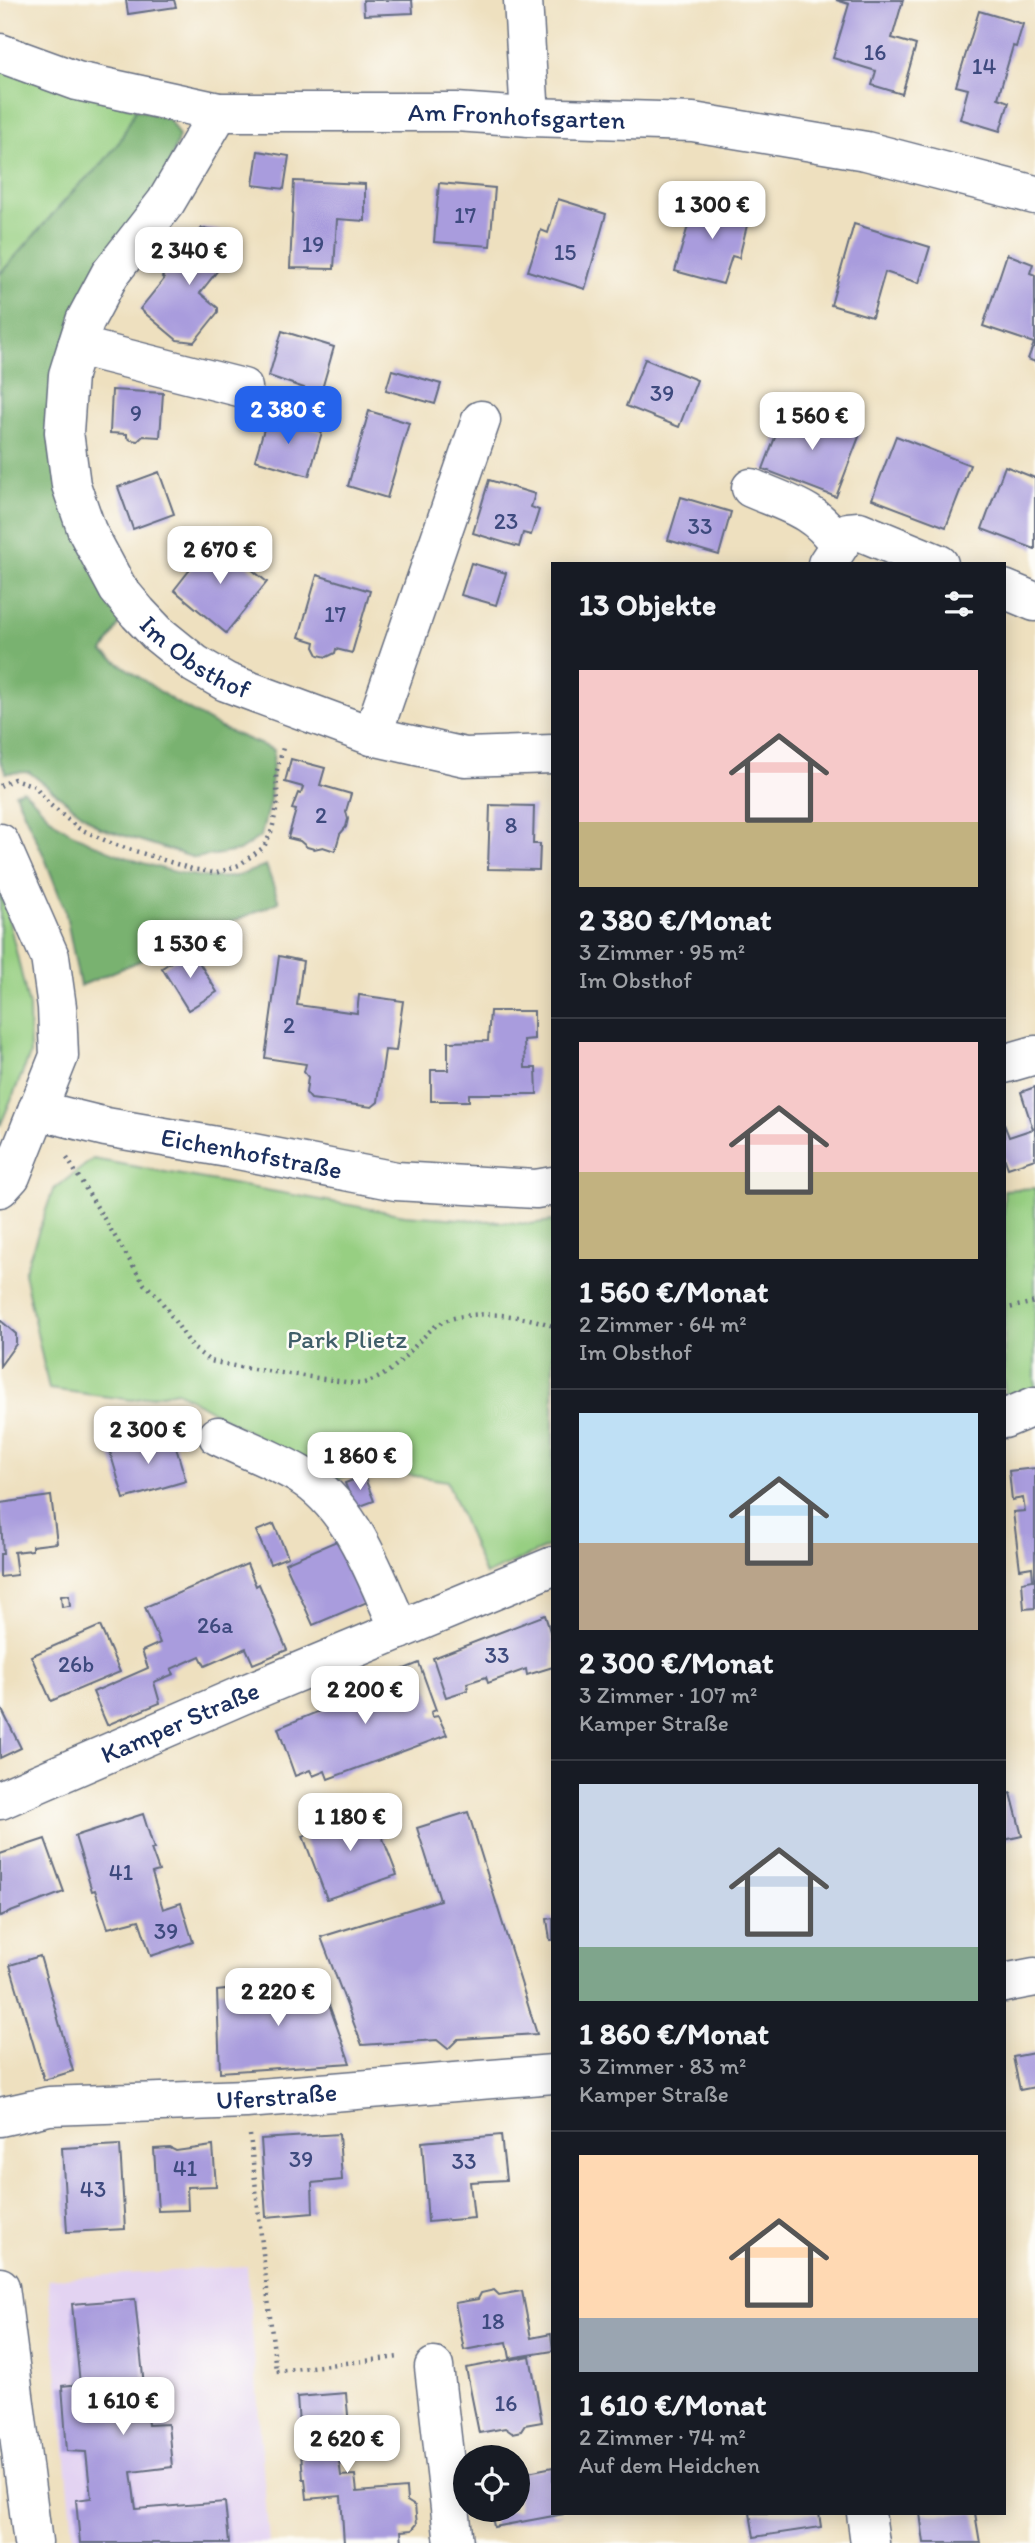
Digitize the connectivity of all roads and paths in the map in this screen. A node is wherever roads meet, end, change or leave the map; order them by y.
1 (523, 0) edge
2 (0, 53) edge
3 (219, 113) junction
4 (530, 117) junction
5 (1035, 195) edge
6 (77, 346) junction
7 (243, 388) dead end
8 (481, 420) dead end
9 (751, 488) dead end
10 (833, 554) edge
11 (935, 562) edge
12 (1006, 590) edge
13 (1035, 602) edge
14 (297, 710) junction
15 (372, 736) junction
16 (551, 754) edge
17 (0, 786) edge
18 (0, 843) edge
19 (1035, 1055) edge
20 (1006, 1062) edge
21 (37, 1110) junction
22 (551, 1186) edge
23 (0, 1188) edge
24 (1035, 1302) edge
25 (1006, 1309) edge
26 (551, 1326) edge
27 (1035, 1405) edge
28 (1006, 1418) edge
29 (218, 1436) dead end
30 (551, 1567) edge
31 (400, 1630) junction
32 (0, 1800) edge
33 (1035, 1977) edge
34 (1006, 1983) edge
35 (551, 2074) edge
36 (246, 2099) junction
37 (0, 2117) edge
38 (0, 2287) edge
39 (435, 2367) joint
40 (866, 2515) edge
41 (33, 2543) edge
42 (454, 2543) edge
43 (870, 2543) edge

1 - 4 street
2 - 3 street, Am Fronhofsgarten
3 - 4 street, Am Fronhofsgarten
3 - 6 street, Im Obsthof
4 - 5 street, Am Fronhofsgarten
6 - 7 street
6 - 14 street, Im Obsthof
8 - 15 street
9 - 10 street
10 - 11 street
12 - 13 street
14 - 15 street, Im Obsthof
14 - 17 path
15 - 16 street, Im Obsthof
18 - 21 street
19 - 20 street
21 - 22 street, Eichenhofstraße
21 - 23 street
21 - 26 path
24 - 25 path
27 - 28 street
29 - 31 street
30 - 31 street, Kamper Straße
31 - 32 street, Kamper Straße
33 - 34 street
35 - 36 street, Uferstraße
36 - 37 street, Uferstraße
36 - 39 path
38 - 41 street
39 - 42 street
40 - 43 street

